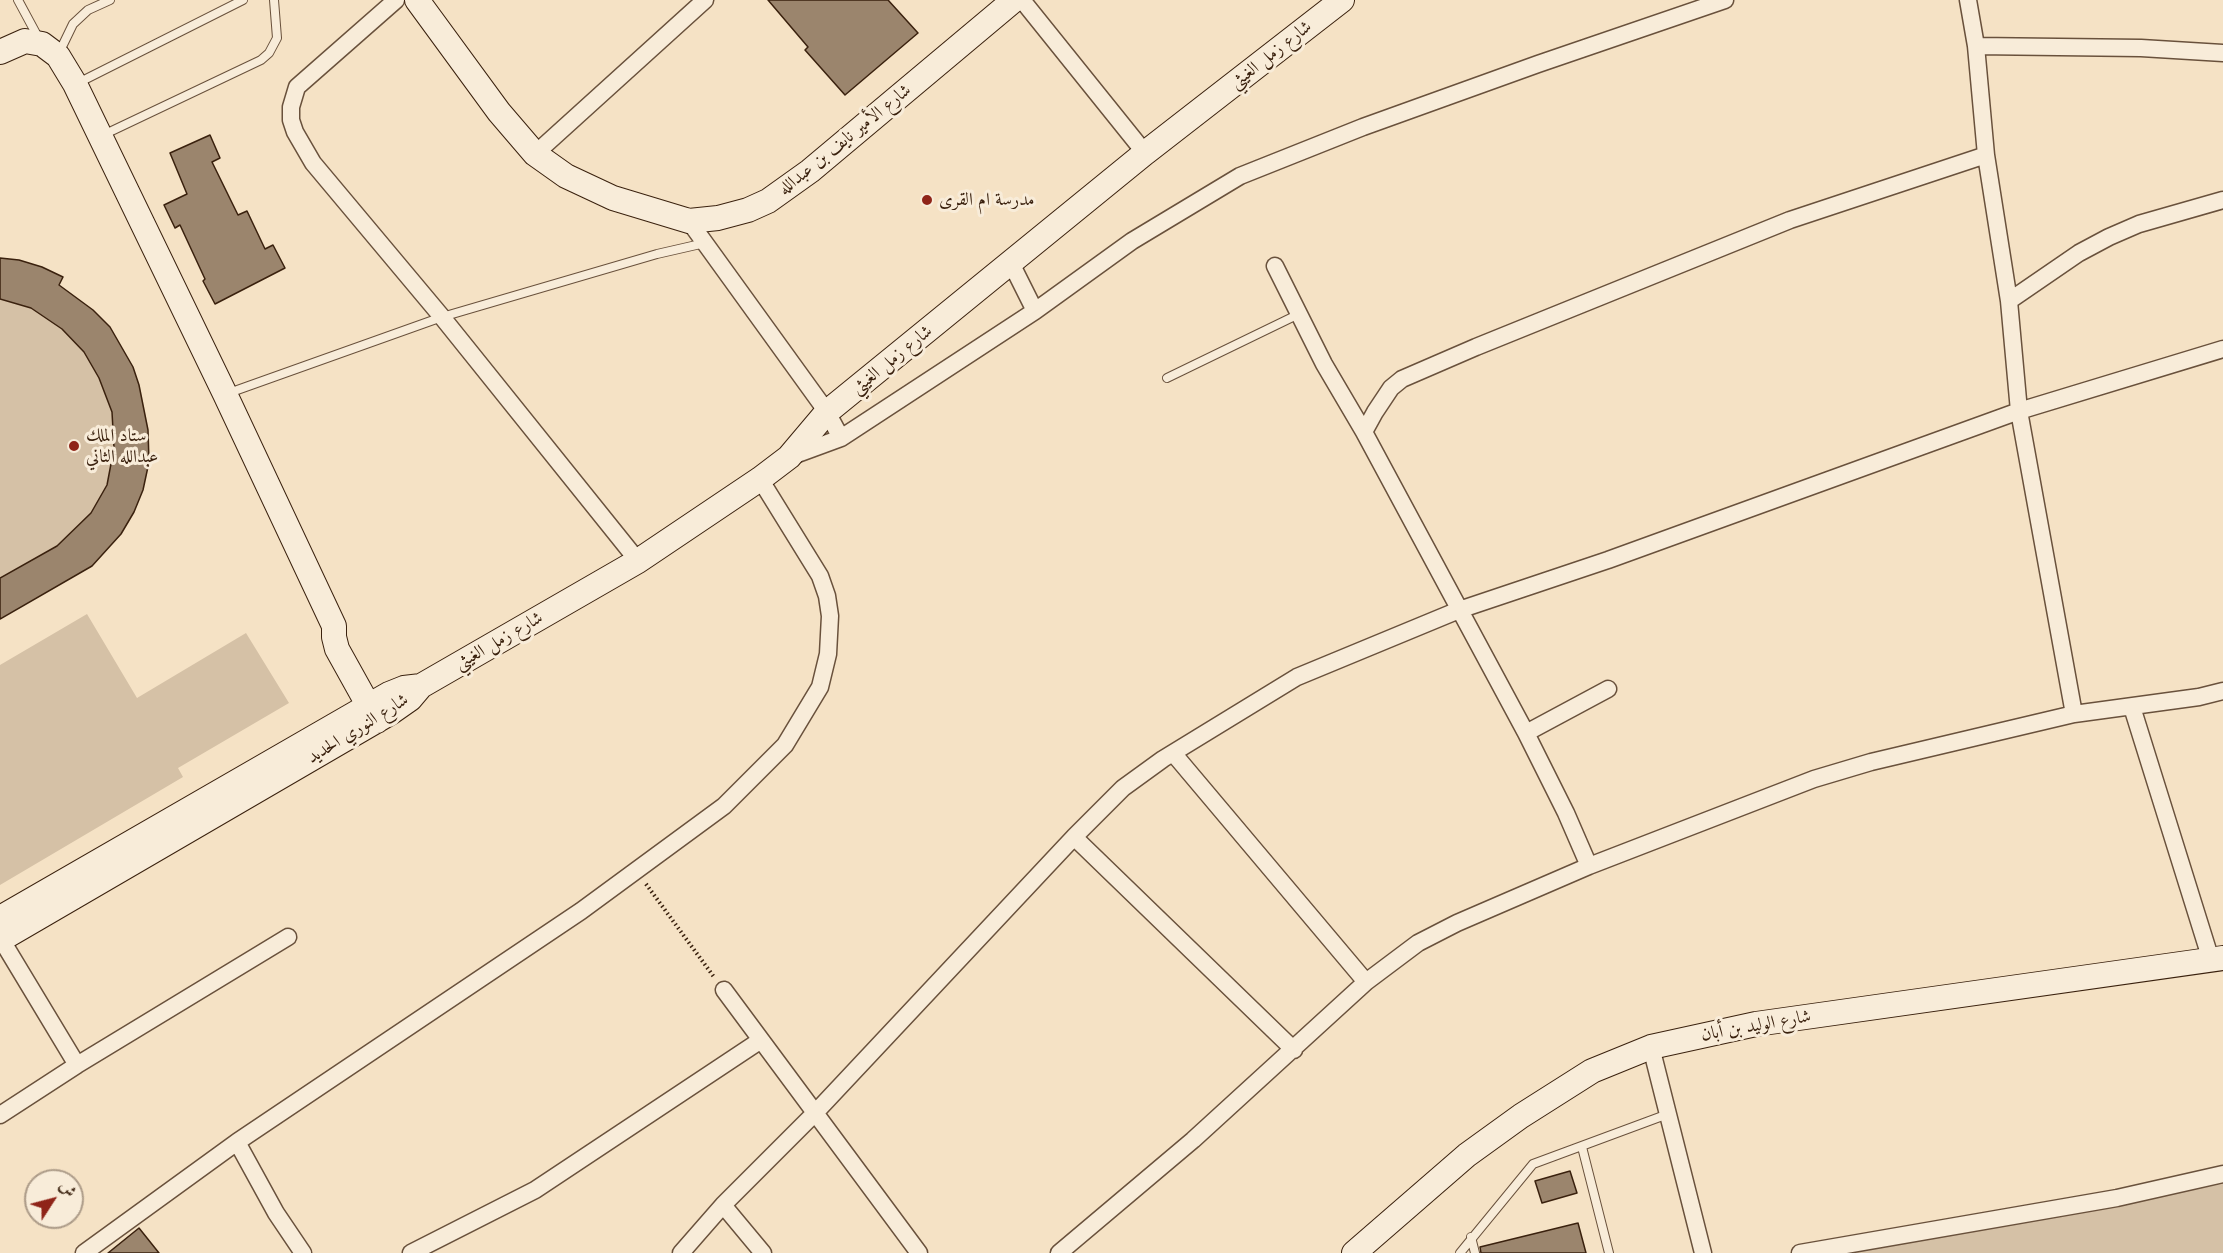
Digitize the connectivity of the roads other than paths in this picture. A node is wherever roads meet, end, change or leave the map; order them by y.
1 (18, 0) edge
2 (110, 0) edge
3 (243, 0) edge
4 (274, 0) edge
5 (396, 0) edge
6 (417, 0) edge
7 (705, 0) edge
8 (1014, 0) edge
9 (1022, 0) edge
10 (1342, 0) edge
11 (1725, 0) edge
12 (1968, 0) edge
13 (1976, 46) junction
14 (50, 50) junction
15 (0, 52) edge
16 (2223, 53) edge
17 (75, 84) junction
18 (100, 136) junction
19 (1145, 153) junction
20 (534, 154) junction
21 (1986, 155) junction
22 (2223, 200) edge
23 (689, 221) junction
24 (705, 243) junction
25 (1011, 263) junction
26 (1275, 266) dead end
27 (2009, 301) junction
28 (1035, 311) junction
29 (1299, 314) junction
30 (442, 317) junction
31 (2223, 348) edge
32 (1167, 378) dead end
33 (225, 394) junction
34 (2019, 411) junction
35 (827, 412) junction
36 (1364, 432) junction
37 (841, 438) junction
38 (789, 457) junction
39 (760, 479) junction
40 (638, 561) junction
41 (1459, 610) junction
42 (421, 686) joint
43 (1608, 689) dead end
44 (2223, 691) edge
45 (2132, 706) junction
46 (379, 709) junction
47 (2074, 714) junction
48 (1526, 733) junction
49 (1173, 753) junction
50 (1074, 837) junction
51 (1588, 866) junction
52 (0, 932) edge
53 (288, 937) dead end
54 (2217, 959) edge
55 (1366, 982) junction
56 (724, 990) road end
57 (761, 1040) junction
58 (1651, 1047) junction
59 (1294, 1050) junction
60 (77, 1065) junction
61 (815, 1113) junction
62 (1668, 1114) junction
63 (0, 1115) edge
64 (237, 1142) junction
65 (1582, 1147) junction
66 (2223, 1174) edge
67 (723, 1205) junction
68 (1471, 1238) junction
69 (84, 1253) edge
70 (303, 1253) edge
71 (411, 1253) edge
72 (681, 1253) edge
73 (763, 1253) edge
74 (919, 1253) edge
75 (1059, 1253) edge
76 (1354, 1253) edge
77 (1460, 1253) edge
78 (1475, 1253) edge
79 (1609, 1253) edge
80 (1703, 1253) edge
81 (1800, 1253) edge

1 - 14 lane
2 - 14 lane
3 - 17 lane
4 - 18 lane
5 - 30 street
6 - 20 street, شارع الأمير نايف بن عبدالله
7 - 20 street
8 - 23 street, شارع الأمير نايف بن عبدالله
9 - 19 street
10 - 19 street, شارع زمل الغيثي
11 - 28 street
12 - 13 street
13 - 16 street
13 - 21 street
14 - 15 street
14 - 17 street
17 - 18 street
18 - 33 street
19 - 25 street, شارع زمل الغيثي
20 - 23 street, شارع الأمير نايف بن عبدالله
21 - 27 street
21 - 36 street
22 - 27 street
23 - 24 street
24 - 30 lane
24 - 35 street
25 - 28 street
25 - 35 street, شارع زمل الغيثي
26 - 29 street
27 - 34 street
28 - 37 street
29 - 32 lane
29 - 36 street
30 - 33 lane
30 - 40 street
31 - 34 street
33 - 46 street
34 - 41 street
34 - 47 street
35 - 37 street
35 - 38 street, شارع زمل الغيثي
36 - 41 street
37 - 38 street
38 - 39 street, شارع زمل الغيثي
39 - 40 street, شارع زمل الغيثي
39 - 64 street
40 - 42 street, شارع زمل الغيثي
41 - 48 street
41 - 49 street
42 - 46 street, شارع النوري الحديد
43 - 48 street
44 - 45 street
45 - 47 street
45 - 54 street
46 - 52 street, شارع النوري الحديد
47 - 51 street
48 - 51 street
49 - 50 street
49 - 55 street
50 - 59 street
50 - 61 street
51 - 55 street
52 - 60 street
53 - 60 street
54 - 58 street, شارع الوليد بن أبان
55 - 59 street
56 - 57 street
57 - 61 street
57 - 71 street
58 - 62 street
58 - 76 street, شارع الوليد بن أبان
59 - 75 street
60 - 63 street
61 - 67 street
61 - 74 street
62 - 65 lane
62 - 80 street
64 - 69 street
64 - 70 street
65 - 68 lane
65 - 79 lane
66 - 81 street
67 - 72 street
67 - 73 street
68 - 77 lane
68 - 78 lane

